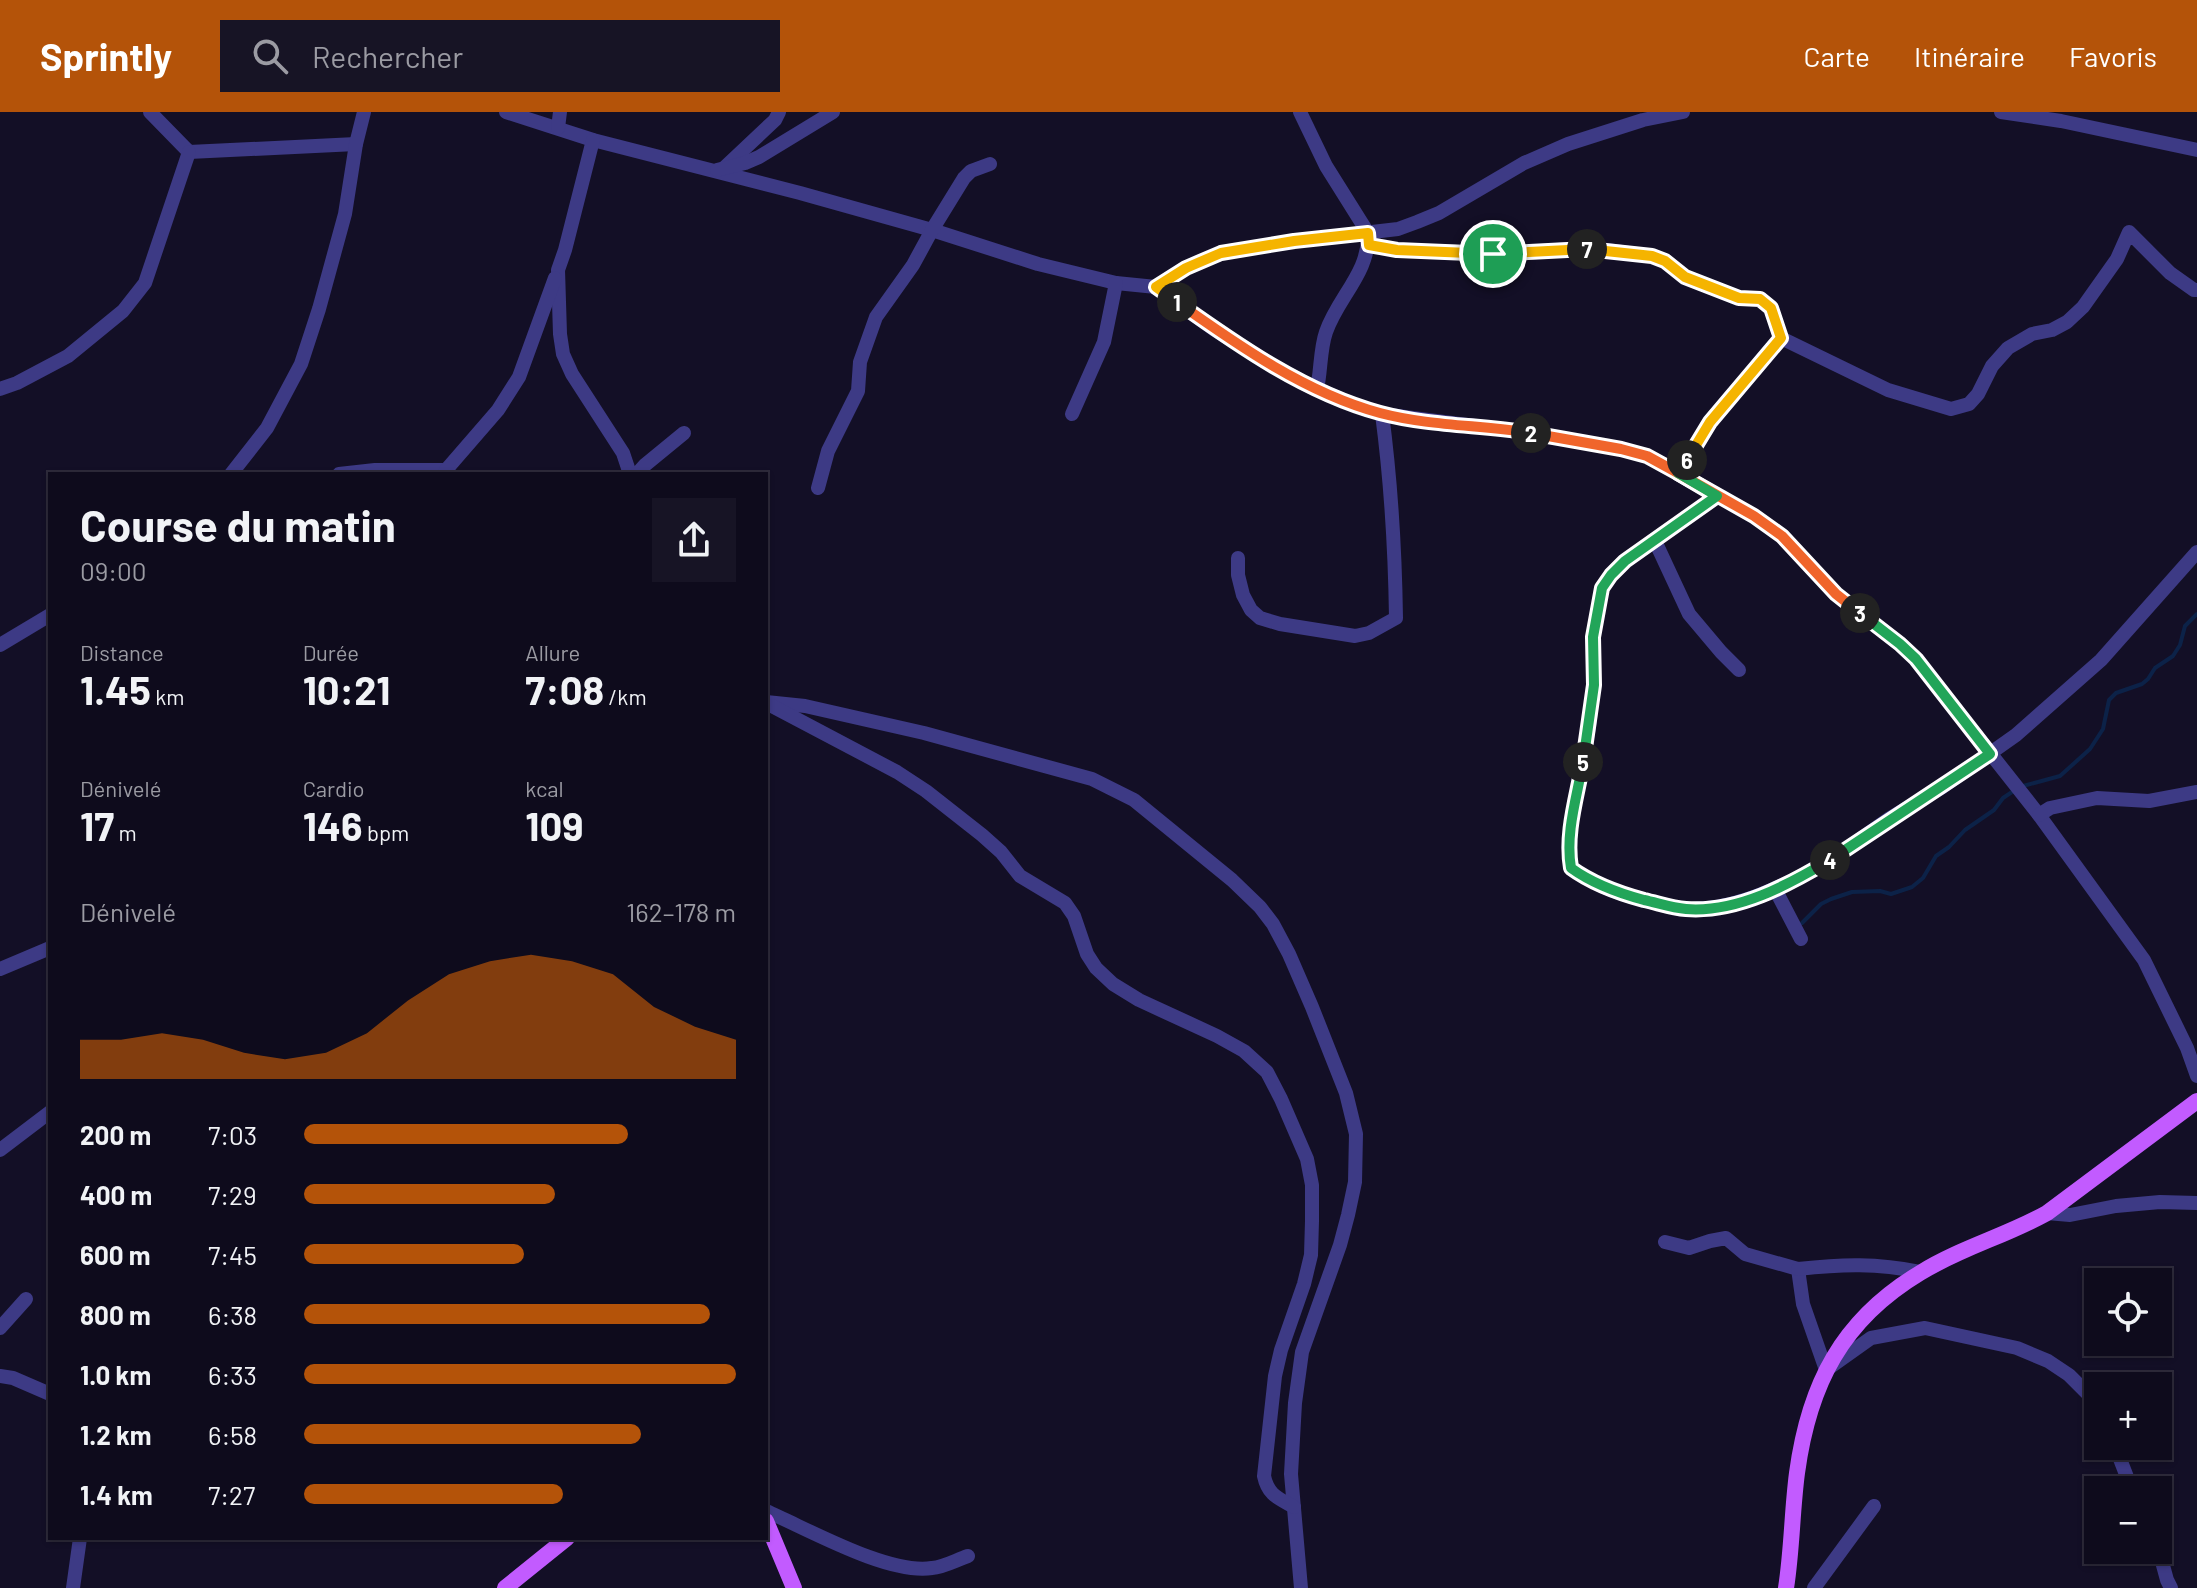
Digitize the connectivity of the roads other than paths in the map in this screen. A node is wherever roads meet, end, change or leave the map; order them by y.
1 (150, 112) edge
2 (364, 112) edge
3 (506, 112) edge
4 (560, 112) edge
5 (779, 112) edge
6 (833, 112) edge
7 (1300, 112) edge
8 (1683, 112) edge
9 (2001, 112) edge
10 (1639, 116) edge
11 (558, 128) junction
12 (593, 140) junction
13 (356, 144) junction
14 (2197, 150) edge
15 (189, 152) junction
16 (990, 164) dead end
17 (720, 169) junction
18 (932, 230) junction
19 (1369, 239) junction
20 (558, 270) junction
21 (1116, 283) junction
22 (1156, 287) junction
23 (2197, 290) edge
24 (1781, 338) junction
25 (0, 389) edge
26 (1317, 389) junction
27 (1072, 414) dead end
28 (1382, 414) junction
29 (684, 433) dead end
30 (233, 472) edge
31 (357, 472) edge
32 (446, 472) edge
33 (629, 472) edge
34 (639, 472) edge
35 (1678, 473) junction
36 (818, 488) dead end
37 (1717, 496) junction
38 (1655, 541) junction
39 (2197, 552) edge
40 (1238, 558) dead end
41 (48, 616) edge
42 (0, 645) edge
43 (1739, 670) dead end
44 (768, 703) edge
45 (768, 704) edge
46 (1990, 754) junction
47 (2197, 792) edge
48 (2039, 815) junction
49 (1775, 889) junction
50 (1801, 939) dead end
51 (48, 949) edge
52 (0, 969) edge
53 (2197, 1076) edge
54 (2197, 1101) edge
55 (48, 1114) edge
56 (0, 1150) edge
57 (2197, 1203) edge
58 (2047, 1213) junction
59 (1665, 1242) dead end
60 (1798, 1269) junction
61 (1921, 1272) junction
62 (26, 1299) dead end
63 (0, 1328) edge
64 (1826, 1370) junction
65 (0, 1376) edge
66 (2084, 1390) edge
67 (48, 1393) edge
68 (1874, 1506) dead end
69 (1294, 1507) junction
70 (768, 1512) edge
71 (768, 1526) edge
72 (80, 1540) edge
73 (565, 1540) edge
74 (968, 1556) dead end
75 (2163, 1564) edge
76 (73, 1588) edge
77 (505, 1588) edge
78 (794, 1588) edge
79 (1301, 1588) edge
80 (1786, 1588) edge
81 (1814, 1588) edge
82 (2171, 1588) edge

1 - 15 street
2 - 13 street
3 - 11 street
4 - 11 street
5 - 17 street
6 - 17 street
7 - 19 street
8 - 10 street
9 - 14 street
10 - 19 street
11 - 12 street
12 - 17 street
12 - 20 street
13 - 15 street
13 - 30 street
15 - 25 street
16 - 18 street
17 - 18 street
18 - 21 street
18 - 36 street
19 - 22 street
19 - 24 street
19 - 26 street
20 - 32 street
20 - 33 street
21 - 22 street
21 - 27 street
22 - 26 street
23 - 24 street
24 - 35 street
26 - 28 street
28 - 35 street
28 - 40 street
29 - 34 street
31 - 32 street
35 - 37 street
37 - 38 street
37 - 46 street
38 - 43 street
38 - 49 street
39 - 46 street
41 - 42 street
44 - 69 street
45 - 69 street
46 - 48 street
46 - 49 street
47 - 48 street
48 - 53 street
49 - 50 street
51 - 52 street
54 - 58 main road
55 - 56 street
57 - 58 street
58 - 61 main road
59 - 60 street
60 - 61 street
60 - 64 street
61 - 64 main road
62 - 63 street
64 - 66 street
64 - 80 main road
65 - 67 street
68 - 81 street
69 - 79 street
70 - 74 street
71 - 78 main road
72 - 76 street
73 - 77 main road
75 - 82 street

